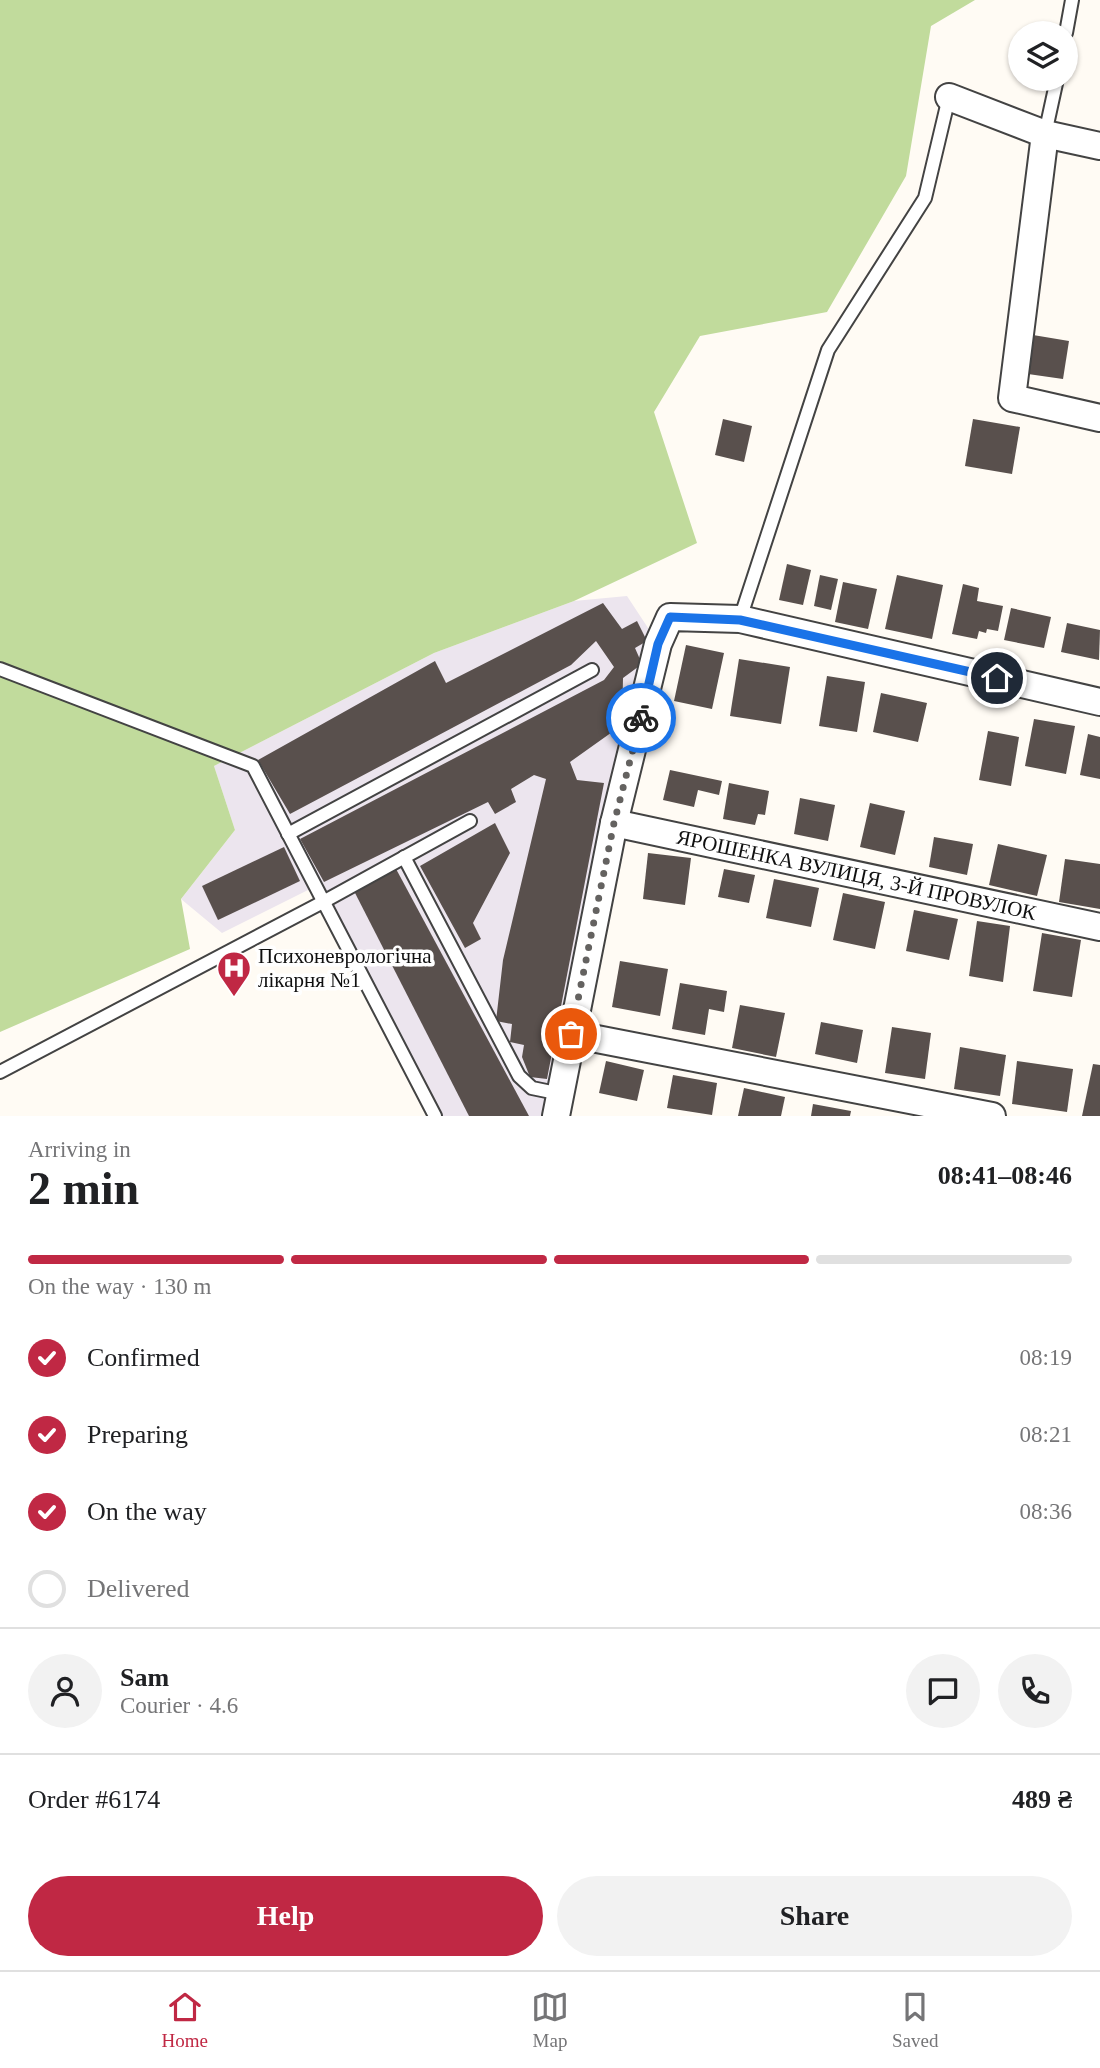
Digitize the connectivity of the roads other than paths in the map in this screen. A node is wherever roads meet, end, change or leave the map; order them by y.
1 (1072, 0) edge
2 (1068, 21) edge
3 (1054, 91) edge
4 (949, 97) joint
5 (1045, 134) junction
6 (1100, 146) edge
7 (1100, 418) edge
8 (740, 620) junction
9 (0, 669) edge
10 (592, 670) dead end
11 (1100, 702) edge
12 (470, 821) dead end
13 (614, 823) junction
14 (288, 834) junction
15 (404, 857) junction
16 (323, 902) junction
17 (1100, 927) edge
18 (571, 1034) junction
19 (0, 1072) edge
20 (559, 1105) edge
21 (435, 1116) edge
22 (992, 1116) edge

1 - 2 lane
3 - 5 lane
4 - 5 street
4 - 8 lane
5 - 6 street
5 - 7 street
8 - 11 street
8 - 13 street
9 - 14 lane
10 - 14 lane
12 - 15 lane
13 - 17 street, ЯРОШЕНКА ВУЛИЦЯ, 3-Й ПРОВУЛОК
13 - 18 street
14 - 16 lane
15 - 16 lane
15 - 20 lane
16 - 19 lane
16 - 21 lane
18 - 20 street
18 - 22 street

